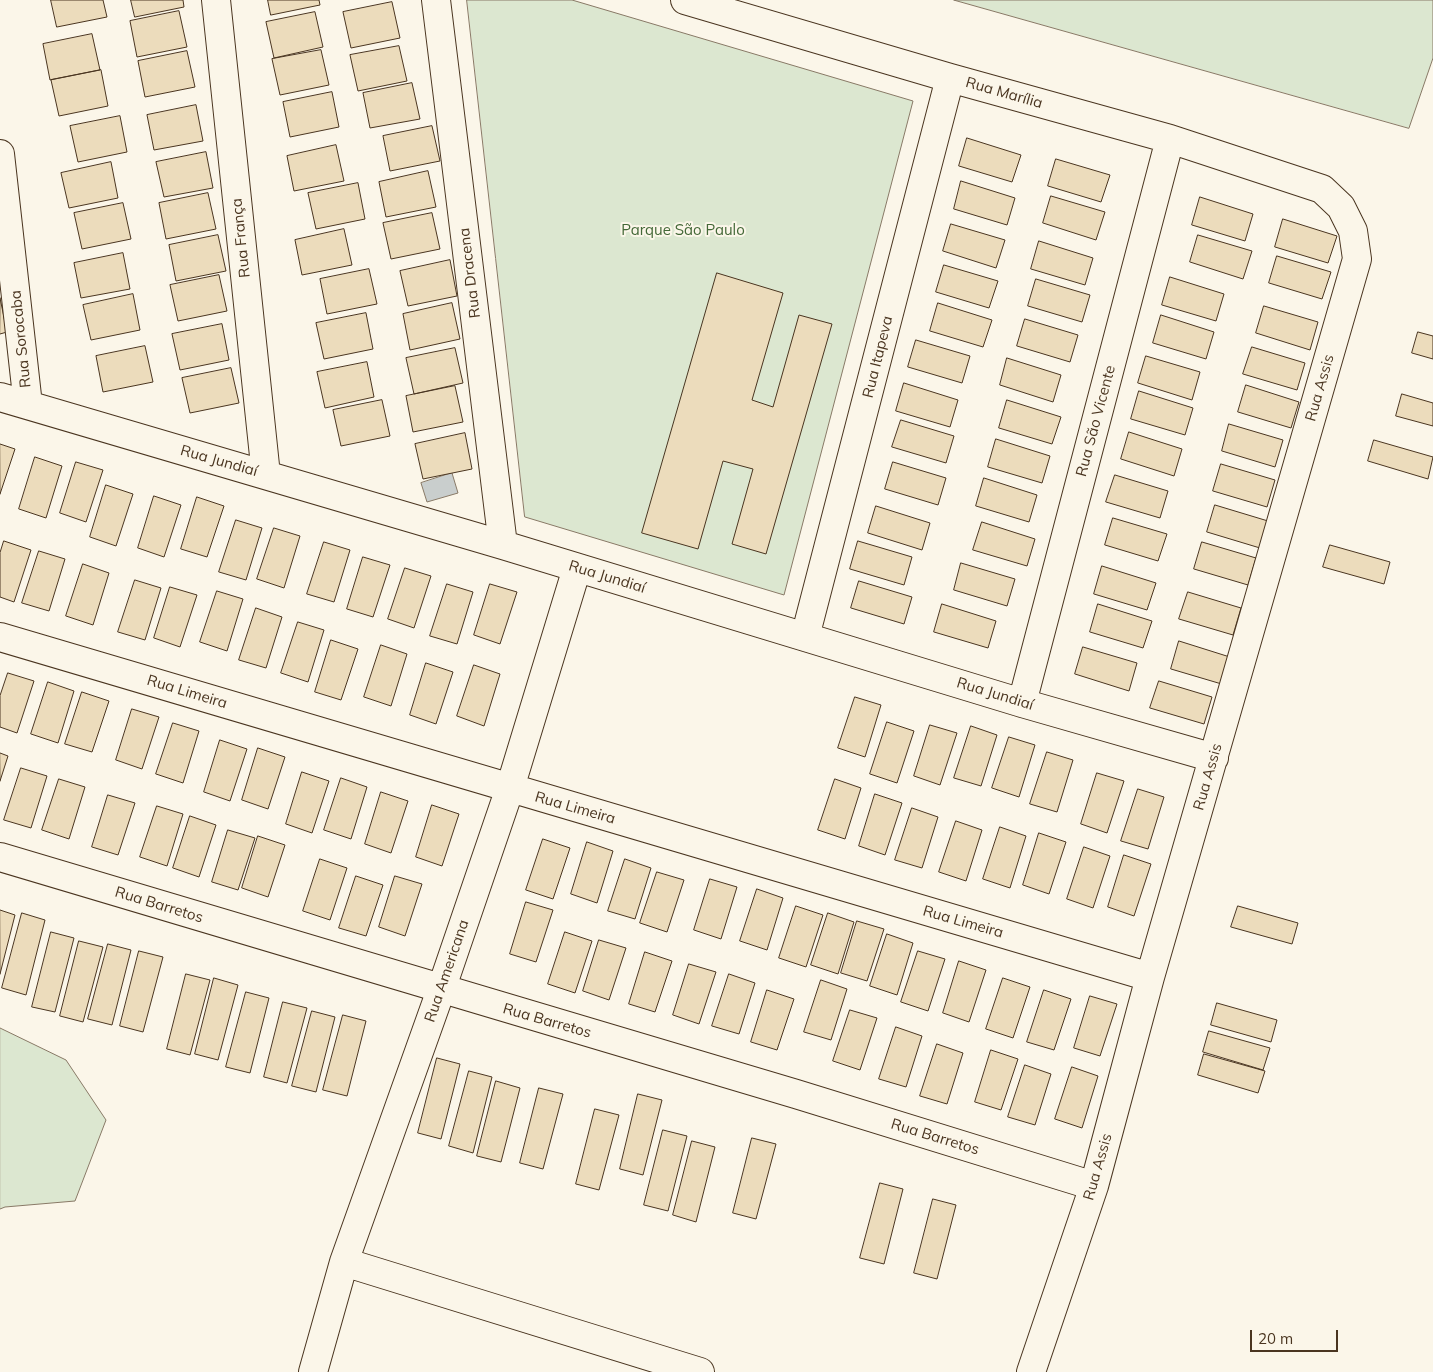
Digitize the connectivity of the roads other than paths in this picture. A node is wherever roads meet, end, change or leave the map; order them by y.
1 (216, 0) edge
2 (436, 0) edge
3 (686, 0) edge
4 (950, 78) junction
5 (1170, 139) junction
6 (0, 154) edge
7 (1322, 189) joint
8 (0, 397) edge
9 (28, 405) junction
10 (266, 475) junction
11 (503, 545) junction
12 (577, 568) junction
13 (0, 637) edge
14 (805, 637) junction
15 (1022, 703) junction
16 (1214, 758) junction
17 (510, 788) junction
18 (0, 857) edge
19 (1150, 977) junction
20 (441, 990) junction
21 (1094, 1186) junction
22 (344, 1262) junction
23 (313, 1372) edge
24 (700, 1372) edge
25 (1031, 1372) edge

1 - 10 street, Rua França
2 - 11 street, Rua Dracena
3 - 4 street, Rua Marília
4 - 5 street, Rua Marília
4 - 14 street, Rua Itapeva
5 - 7 street, Rua Marília
5 - 15 street, Rua São Vicente
6 - 9 street, Rua Sorocaba
7 - 16 street, Rua Assis
8 - 9 street, Rua Jundiaí
9 - 10 street, Rua Jundiaí
10 - 11 street, Rua Jundiaí
11 - 12 street, Rua Jundiaí
12 - 14 street, Rua Jundiaí
12 - 17 street, Rua Americana
13 - 17 street, Rua Limeira
14 - 15 street, Rua Jundiaí
15 - 16 street, Rua Jundiaí
16 - 19 street, Rua Assis
17 - 19 street, Rua Limeira
17 - 20 street, Rua Americana
18 - 20 street, Rua Barretos
19 - 21 street, Rua Assis
20 - 21 street, Rua Barretos
20 - 22 street, Rua Americana
21 - 25 street, Rua Assis
22 - 23 street, Rua Americana
22 - 24 street

